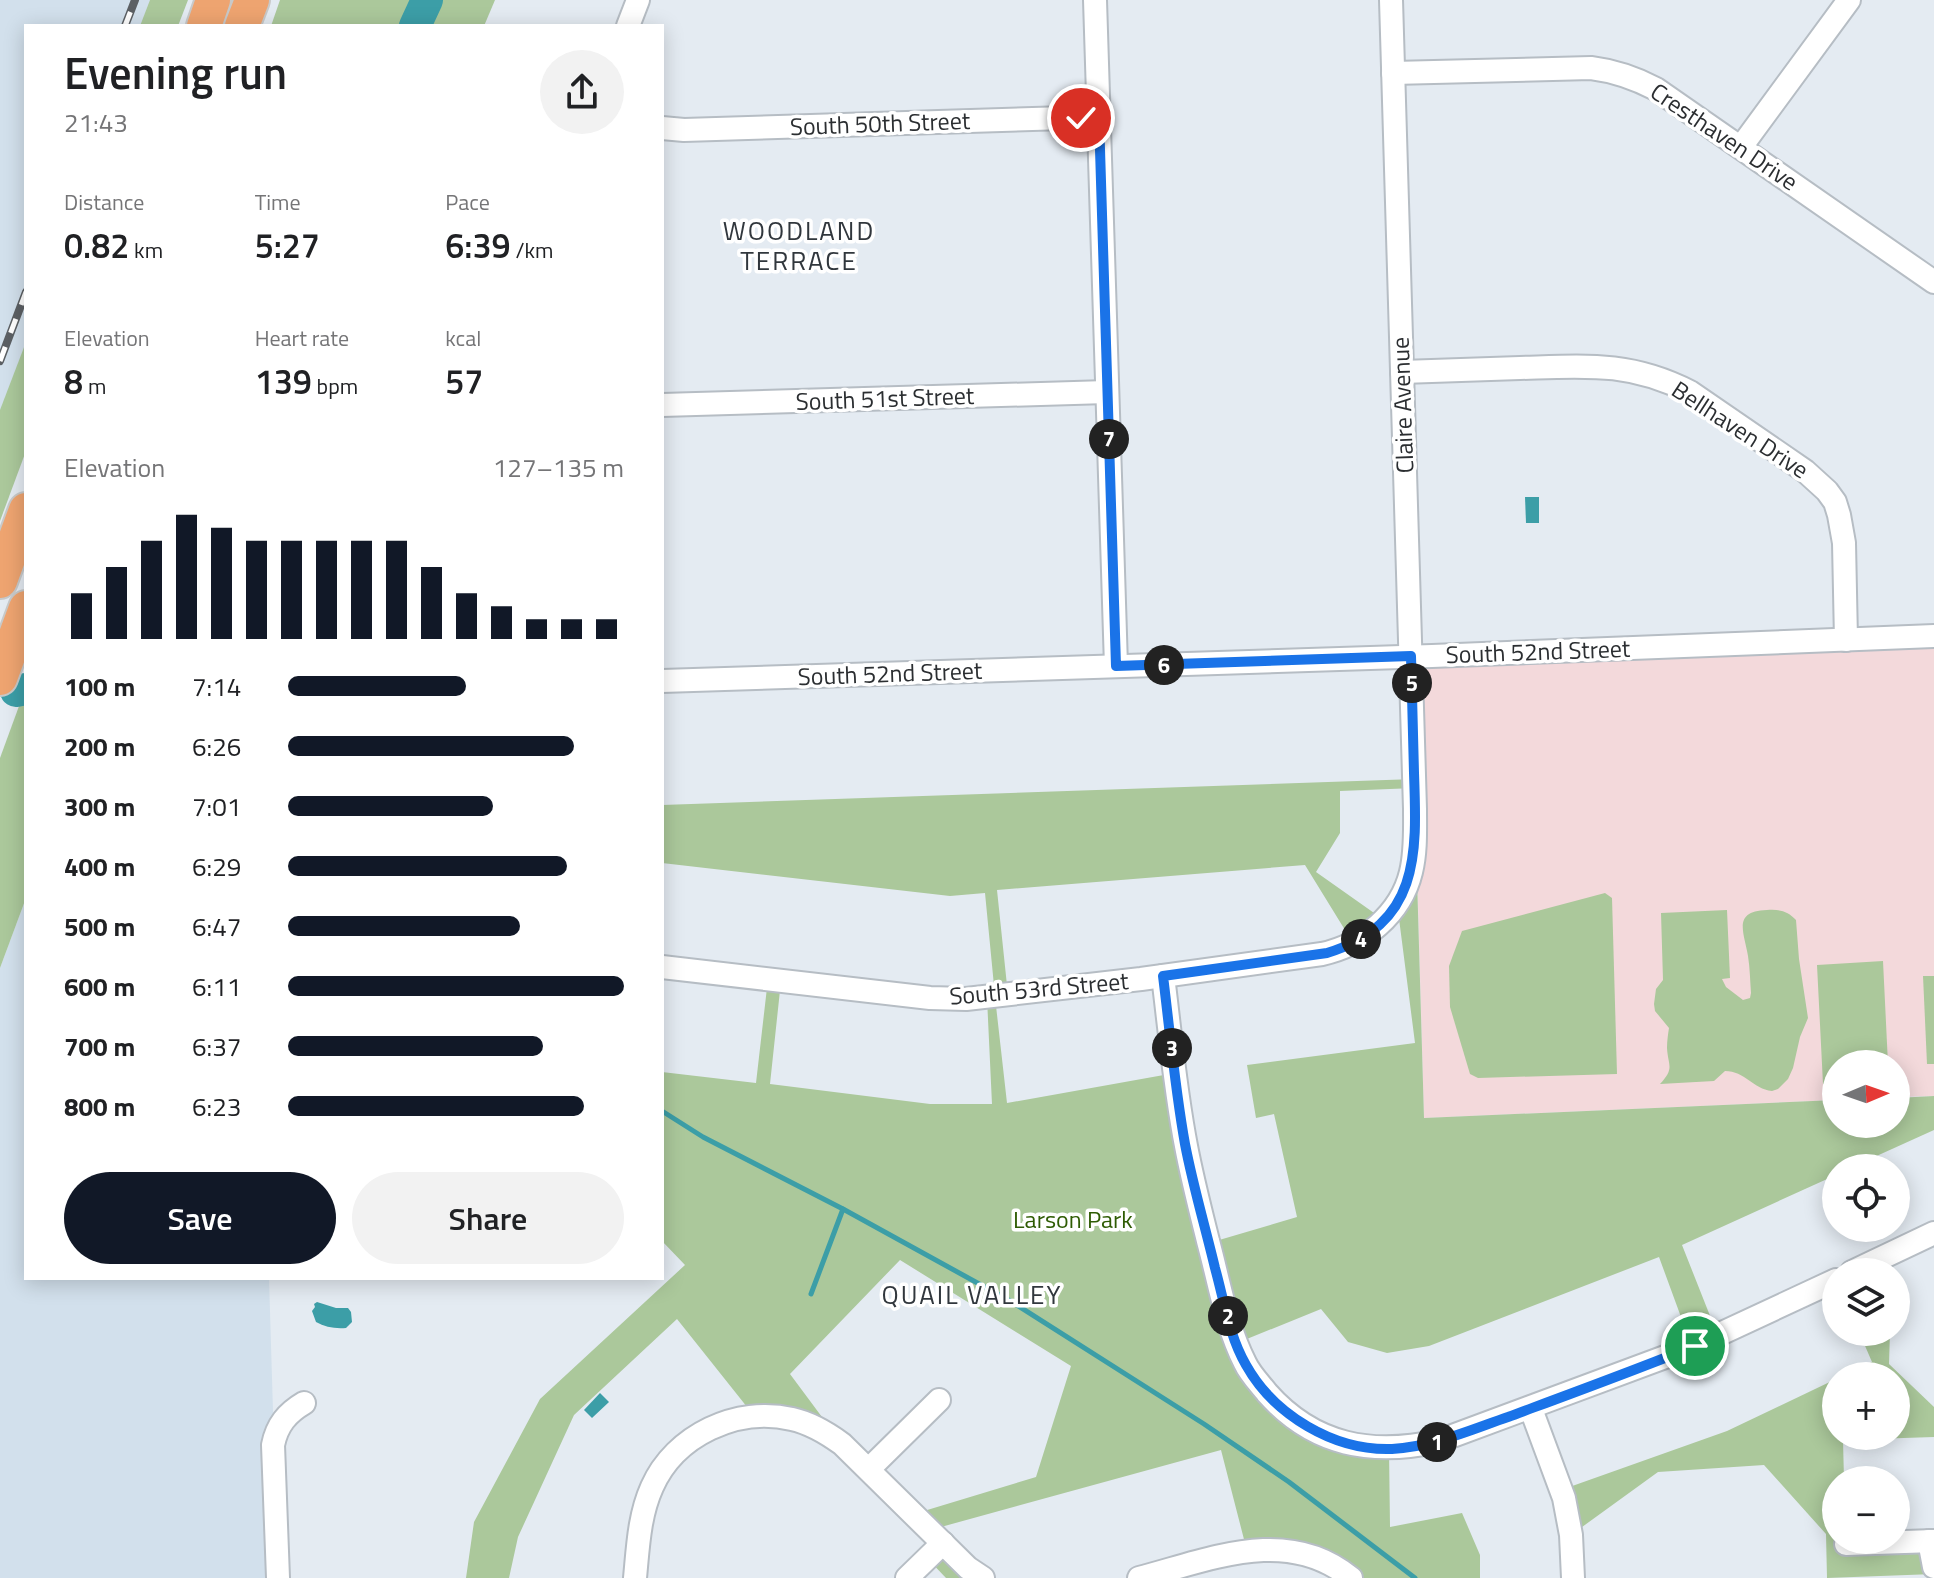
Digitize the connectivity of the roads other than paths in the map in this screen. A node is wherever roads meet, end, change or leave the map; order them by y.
1 (213, 0) edge
2 (252, 0) edge
3 (638, 0) edge
4 (1095, 0) edge
5 (1391, 0) edge
6 (1849, 0) edge
7 (205, 24) edge
8 (243, 24) edge
9 (629, 24) edge
10 (1393, 73) junction
11 (1099, 117) junction
12 (664, 128) edge
13 (1741, 147) junction
14 (1934, 282) edge
15 (1402, 372) junction
16 (1107, 392) junction
17 (664, 405) edge
18 (24, 515) edge
19 (0, 581) edge
20 (24, 613) edge
21 (1934, 636) edge
22 (1846, 640) junction
23 (1411, 656) junction
24 (1116, 666) junction
25 (0, 678) edge
26 (664, 681) edge
27 (1415, 809) joint
28 (664, 967) edge
29 (1163, 976) junction
30 (1934, 1233) edge
31 (1881, 1258) edge
32 (1822, 1287) edge
33 (939, 1400) dead end
34 (304, 1403) dead end
35 (1531, 1409) junction
36 (869, 1469) junction
37 (1932, 1541) edge
38 (1910, 1542) edge
39 (943, 1543) junction
40 (1934, 1567) edge
41 (278, 1578) edge
42 (635, 1578) edge
43 (907, 1578) edge
44 (983, 1578) edge
45 (1139, 1578) edge
46 (1351, 1578) edge
47 (1573, 1578) edge

1 - 7 main road
2 - 8 main road
3 - 9 street
4 - 11 street
5 - 10 street, Claire Avenue
6 - 13 street
10 - 13 street, Cresthaven Drive
10 - 15 street, Claire Avenue
11 - 12 street, South 50th Street
11 - 16 street
13 - 14 street, Cresthaven Drive
15 - 22 street, Bellhaven Drive
15 - 23 street, Claire Avenue
16 - 17 street, South 51st Street
16 - 24 street
18 - 19 main road
20 - 25 main road
21 - 22 street, South 52nd Street
22 - 23 street, South 52nd Street
23 - 24 street, South 52nd Street
23 - 27 street, Claire Avenue
24 - 26 street, South 52nd Street
27 - 29 street, South 53rd Street
28 - 29 street, South 53rd Street
29 - 35 street
30 - 31 street
32 - 35 street
33 - 36 street
34 - 41 street
35 - 47 street
36 - 39 street
36 - 42 street
37 - 38 street
37 - 40 street
39 - 43 street
39 - 44 street
45 - 46 street

